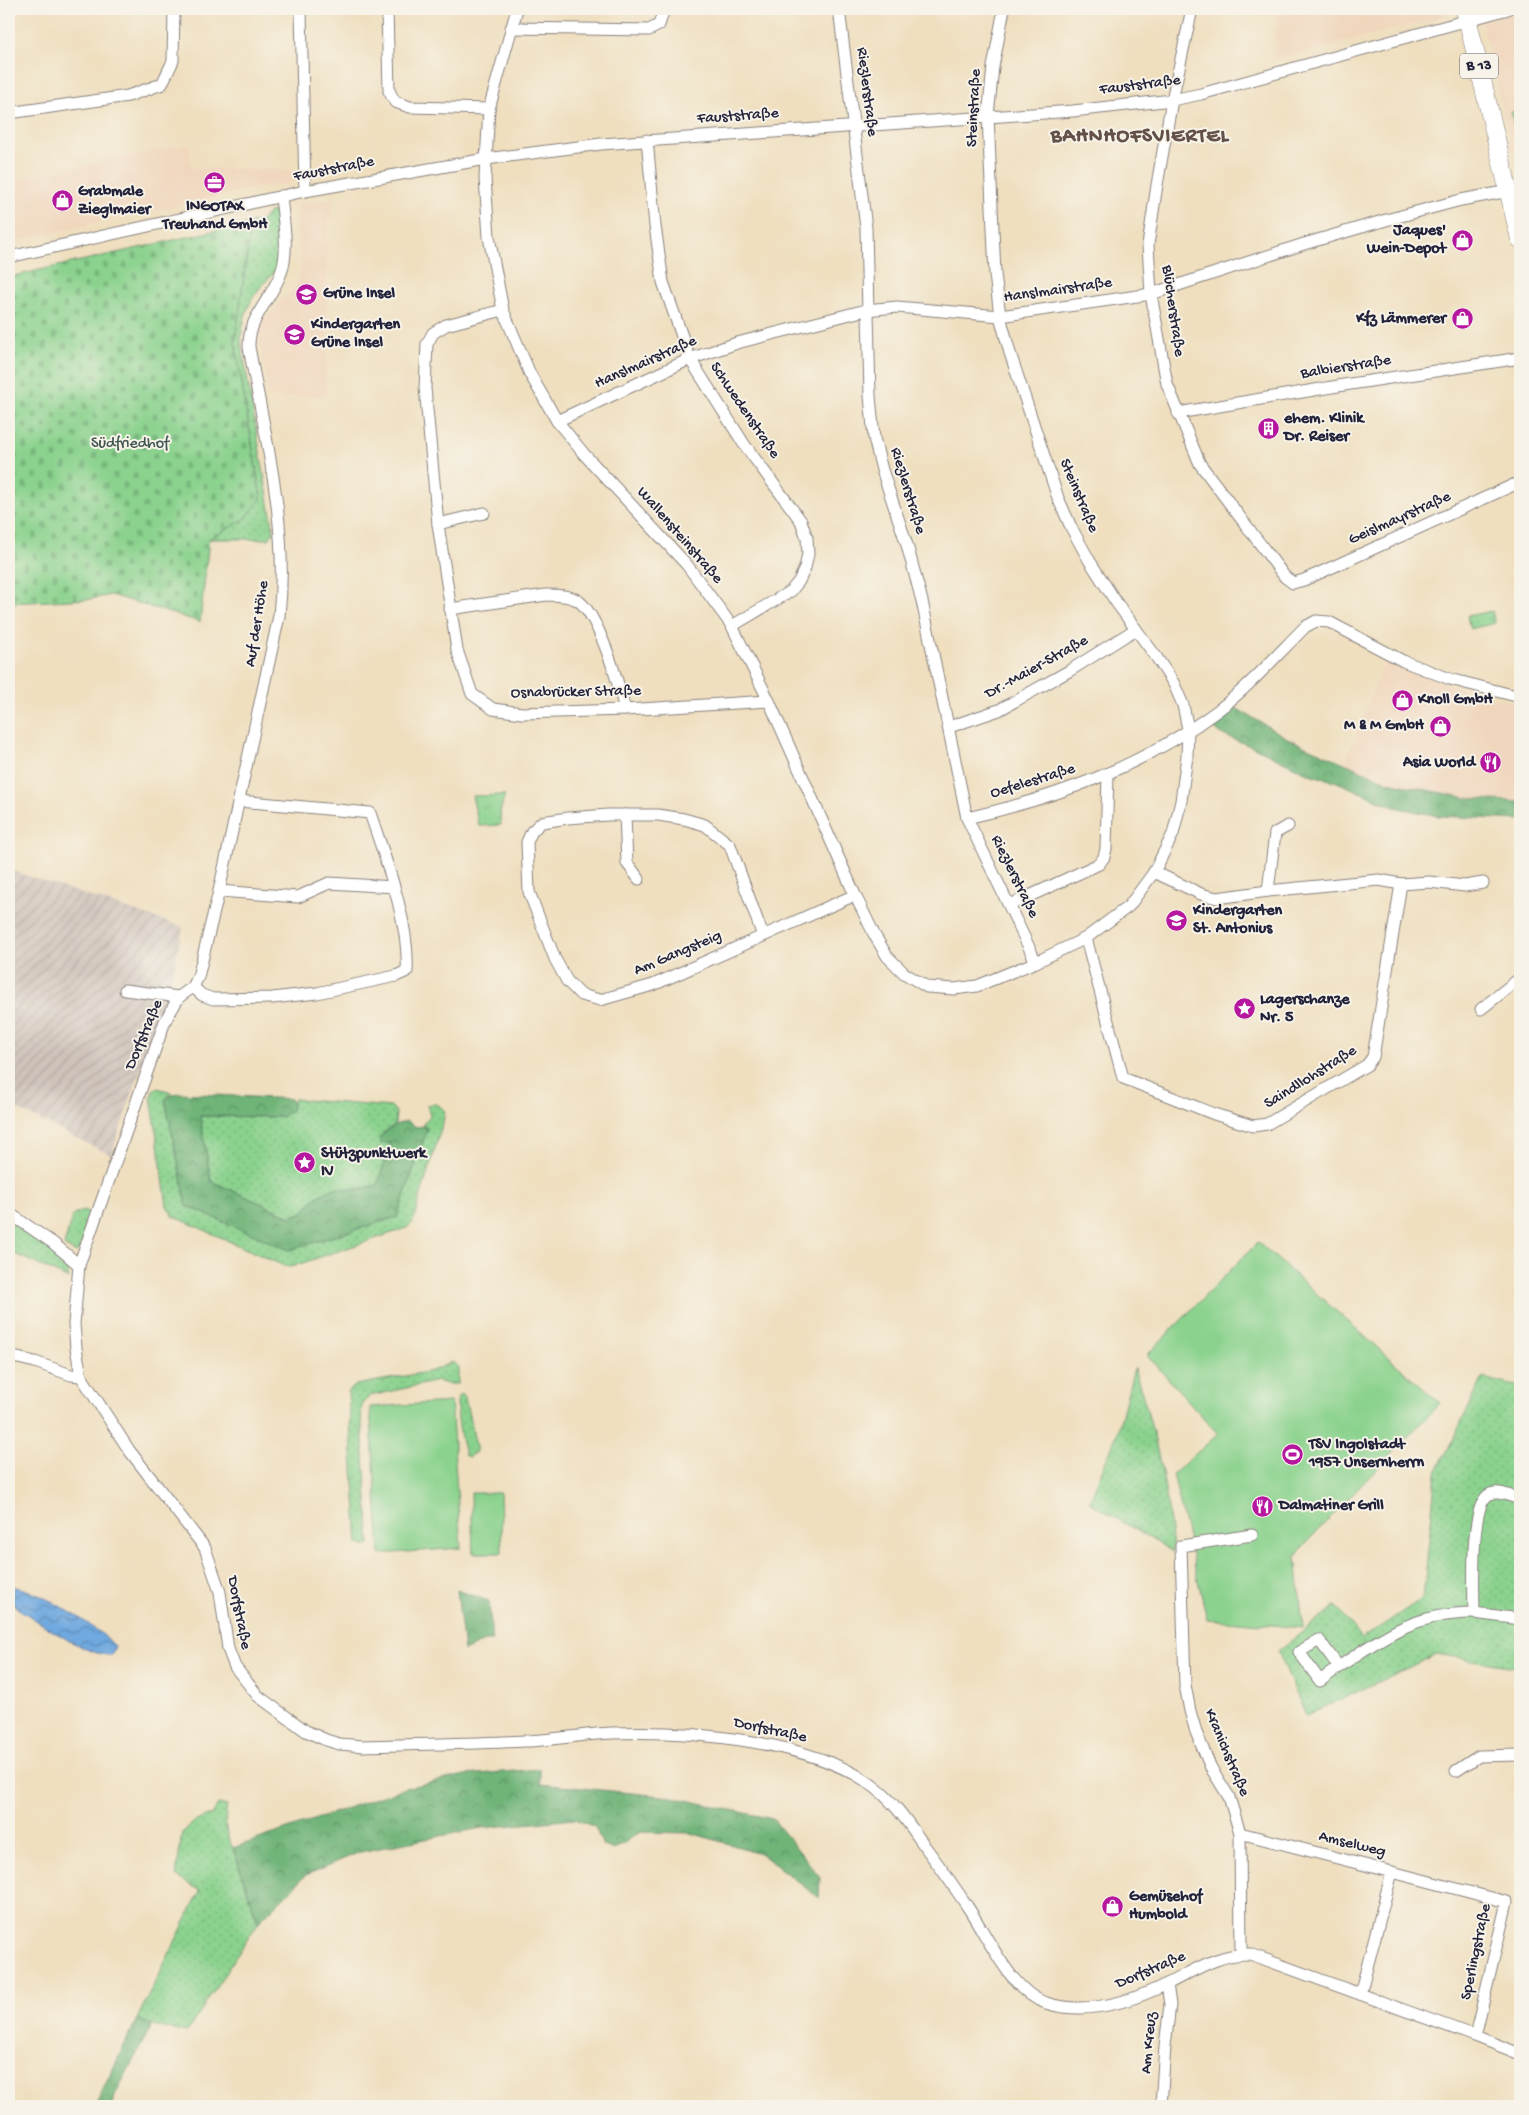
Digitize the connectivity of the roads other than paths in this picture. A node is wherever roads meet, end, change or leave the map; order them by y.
1 (174, 9) edge
2 (300, 9) edge
3 (387, 9) edge
4 (516, 9) edge
5 (664, 9) edge
6 (839, 9) edge
7 (1004, 9) edge
8 (1192, 9) edge
9 (1508, 9) edge
10 (1467, 14) edge
11 (511, 28) junction
12 (1172, 100) junction
13 (489, 108) junction
14 (9, 113) edge
15 (988, 116) junction
16 (854, 126) junction
17 (647, 140) junction
18 (486, 159) junction
19 (305, 191) junction
20 (1509, 191) junction
21 (281, 196) junction
22 (1520, 239) edge
23 (9, 258) edge
24 (1151, 294) junction
25 (503, 310) junction
26 (866, 310) junction
27 (1000, 316) junction
28 (1520, 358) edge
29 (690, 359) junction
30 (1178, 413) junction
31 (557, 421) junction
32 (1520, 482) edge
33 (484, 513) dead end
34 (438, 524) junction
35 (1293, 582) joint
36 (450, 609) junction
37 (732, 626) junction
38 (1136, 629) junction
39 (1520, 697) edge
40 (769, 701) junction
41 (624, 710) junction
42 (949, 727) junction
43 (1188, 729) junction
44 (1108, 774) junction
45 (239, 800) junction
46 (625, 815) junction
47 (967, 818) junction
48 (1288, 826) dead end
49 (1154, 872) junction
50 (639, 879) dead end
51 (1483, 883) dead end
52 (1401, 884) junction
53 (394, 887) junction
54 (219, 891) junction
55 (1268, 891) junction
56 (855, 895) junction
57 (1010, 905) junction
58 (762, 936) junction
59 (1086, 938) junction
60 (1036, 962) junction
61 (1520, 978) edge
62 (193, 987) junction
63 (125, 990) dead end
64 (179, 997) junction
65 (1482, 1009) dead end
66 (9, 1214) edge
67 (79, 1265) junction
68 (9, 1356) edge
69 (81, 1376) junction
70 (1520, 1499) edge
71 (1252, 1535) dead end
72 (1474, 1613) junction
73 (1520, 1619) edge
74 (1339, 1667) dead end
75 (1520, 1755) edge
76 (1456, 1771) dead end
77 (1240, 1833) junction
78 (1392, 1872) junction
79 (1241, 1954) junction
80 (1167, 1984) junction
81 (1360, 1994) junction
82 (1475, 2036) junction
83 (1520, 2054) edge
84 (1161, 2106) edge

1 - 14 street
2 - 19 street
3 - 13 street
4 - 11 street, Wallensteinstraße
5 - 11 street
6 - 16 street, Riezlerstraße
7 - 15 street, Steinstraße
8 - 12 street, Blücherstraße
9 - 10 street, Fauststraße
10 - 12 street, Fauststraße
10 - 20 main road, B 13
11 - 13 street, Wallensteinstraße
12 - 15 street, Fauststraße
12 - 24 street, Blücherstraße
13 - 18 street, Wallensteinstraße
15 - 16 street, Fauststraße
15 - 27 street, Steinstraße
16 - 17 street, Fauststraße
16 - 26 street, Riezlerstraße
17 - 18 street, Fauststraße
17 - 29 street, Schwedenstraße
18 - 19 street, Fauststraße
18 - 25 street, Wallensteinstraße
19 - 21 street, Fauststraße
20 - 22 main road, B 13
20 - 24 street, Hanslmairstraße
21 - 23 street, Fauststraße
21 - 45 street, Auf der Höhe
24 - 27 street, Hanslmairstraße
24 - 30 street, Blücherstraße
25 - 31 street, Wallensteinstraße
25 - 34 street, Osnabrücker Straße
26 - 27 street, Hanslmairstraße
26 - 29 street, Hanslmairstraße
26 - 42 street, Riezlerstraße
27 - 38 street, Steinstraße
28 - 30 street, Balbierstraße
29 - 31 street, Hanslmairstraße
29 - 37 street, Schwedenstraße
30 - 35 street, Blücherstraße
31 - 37 street, Wallensteinstraße
32 - 35 street, Geislmayrstraße
33 - 34 street
34 - 36 street, Osnabrücker Straße
36 - 41 street, Osnabrücker Straße
36 - 41 street
37 - 40 street, Wallensteinstraße
38 - 42 street, Dr.-Maier-Straße
38 - 43 street, Steinstraße
39 - 43 street, Oefelestraße
40 - 41 street, Osnabrücker Straße
40 - 56 street, Wallensteinstraße
42 - 47 street, Riezlerstraße
43 - 44 street, Oefelestraße
43 - 49 street, Steinstraße
44 - 47 street, Oefelestraße
44 - 57 street
45 - 53 street
45 - 54 street, Auf der Höhe
46 - 50 street
46 - 58 street, Am Gangsteig
46 - 58 street, Am Gangsteig
47 - 57 street, Riezlerstraße
48 - 55 street
49 - 55 street
49 - 59 street, Steinstraße
51 - 52 street
52 - 55 street
52 - 59 street, Saindllohstraße
53 - 54 street
53 - 62 street
54 - 62 street, Auf der Höhe
56 - 58 street, Am Gangsteig
56 - 60 street, Wallensteinstraße
57 - 60 street, Riezlerstraße
59 - 60 street, Wallensteinstraße
61 - 65 street
62 - 64 street
63 - 64 street
64 - 67 street, Dorfstraße
66 - 67 street
67 - 69 street, Dorfstraße
68 - 69 street
69 - 80 street, Dorfstraße
70 - 72 street
71 - 77 street, Kranichstraße
72 - 73 street
72 - 74 street
75 - 76 street
77 - 78 street, Amselweg
77 - 79 street, Kranichstraße
78 - 81 street, Amselweg
78 - 82 street, Sperlingstraße
79 - 80 street, Dorfstraße
79 - 81 street, Dorfstraße
80 - 84 street, Am Kreuz
81 - 82 street, Dorfstraße
82 - 83 street, Dorfstraße

